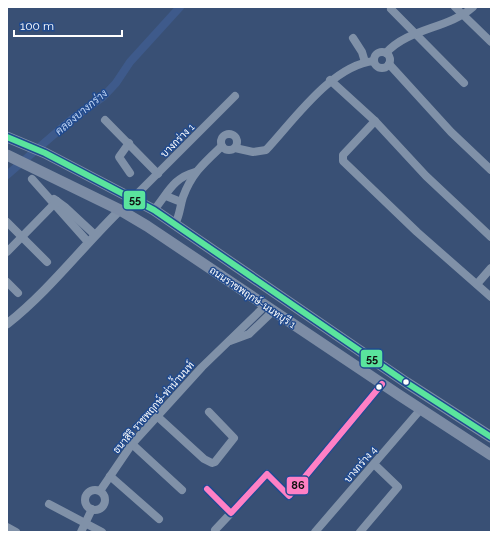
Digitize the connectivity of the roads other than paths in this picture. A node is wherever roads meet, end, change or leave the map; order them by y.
1 (455, 7) edge
2 (473, 7) edge
3 (391, 10) dead end
4 (463, 14) junction
5 (414, 35) junction
6 (353, 38) dead end
7 (491, 42) edge
8 (386, 53) junction
9 (374, 61) junction
10 (365, 62) junction
11 (389, 64) junction
12 (330, 80) junction
13 (464, 83) dead end
14 (235, 96) dead end
15 (105, 120) dead end
16 (375, 121) junction
17 (7, 137) edge
18 (129, 143) junction
19 (222, 146) junction
20 (235, 148) junction
21 (9, 156) edge
22 (491, 170) edge
23 (195, 172) junction
24 (130, 173) dead end
25 (158, 174) junction
26 (32, 179) dead end
27 (166, 196) junction
28 (133, 198) junction
29 (54, 201) junction
30 (181, 202) junction
31 (120, 210) junction
32 (154, 210) junction
33 (7, 222) edge
34 (175, 224) junction
35 (95, 235) junction
36 (22, 237) junction
37 (491, 237) edge
38 (88, 242) junction
39 (7, 252) edge
40 (47, 262) dead end
41 (491, 268) edge
42 (7, 282) edge
43 (477, 284) junction
44 (18, 293) dead end
45 (491, 297) edge
46 (269, 308) junction
47 (7, 324) edge
48 (382, 384) junction
49 (420, 409) junction
50 (209, 412) dead end
51 (158, 417) junction
52 (491, 437) edge
53 (132, 444) junction
54 (490, 455) edge
55 (374, 464) junction
56 (110, 476) junction
57 (207, 489) dead end
58 (182, 490) dead end
59 (100, 491) junction
60 (49, 504) dead end
61 (92, 510) junction
62 (231, 513) junction
63 (159, 519) dead end
64 (85, 523) junction
65 (7, 527) edge
66 (215, 530) dead end
67 (16, 532) edge
68 (81, 532) edge
69 (102, 532) edge
70 (315, 532) edge
71 (360, 532) edge

1 - 4 street
2 - 4 street
3 - 5 street
4 - 5 street
4 - 7 street
5 - 8 street
5 - 13 street
6 - 10 street
8 - 9 street
8 - 11 street
9 - 10 street
9 - 11 street
10 - 12 street
11 - 22 street
12 - 16 street
12 - 20 street
14 - 25 street, บางกร่าง 1
15 - 18 street
16 - 37 street
16 - 43 street
17 - 28 main road, ถนนราชพฤกษ์-นนทบุรี 1
18 - 24 street
18 - 25 street
19 - 20 street
19 - 20 street
19 - 23 street
21 - 31 main road, ถนนราชพฤกษ์-นนทบุรี 1
23 - 27 street
23 - 30 street
25 - 28 street, บางกร่าง 1
26 - 29 street
27 - 30 street
27 - 32 street
28 - 32 main road, ถนนราชพฤกษ์-นนทบุรี 1
29 - 35 street
29 - 36 street
29 - 38 street
30 - 34 street
31 - 35 street
31 - 46 main road, ถนนราชพฤกษ์-นนทบุรี 1
32 - 34 main road, ถนนราชพฤกษ์-นนทบุรี 1
33 - 36 street
34 - 52 main road, ถนนราชพฤกษ์-นนทบุรี 1
35 - 38 street
36 - 39 street
36 - 40 street
38 - 47 street
41 - 43 street
42 - 44 street
43 - 45 street
46 - 48 main road, ถนนราชพฤกษ์-นนทบุรี 1
46 - 51 street, ธนาสิริ ราชพฤกษ์-ท่าน้ำนนท์
48 - 49 main road, ถนนราชพฤกษ์-นนทบุรี 1
48 - 62 street
49 - 54 main road, ถนนราชพฤกษ์-นนทบุรี 1
49 - 55 street, บางกร่าง 4
50 - 51 street
51 - 53 street, ธนาสิริ ราชพฤกษ์-ท่าน้ำนนท์
53 - 56 street, ธนาสิริ ราชพฤกษ์-ท่าน้ำนนท์
53 - 58 street
55 - 70 street, บางกร่าง 4
55 - 71 street
56 - 59 street, ธนาสิริ ราชพฤกษ์-ท่าน้ำนนท์
56 - 63 street
57 - 62 street
59 - 61 street
59 - 61 street
60 - 64 street
61 - 64 street
62 - 66 street
64 - 68 street
64 - 69 street
65 - 67 street

